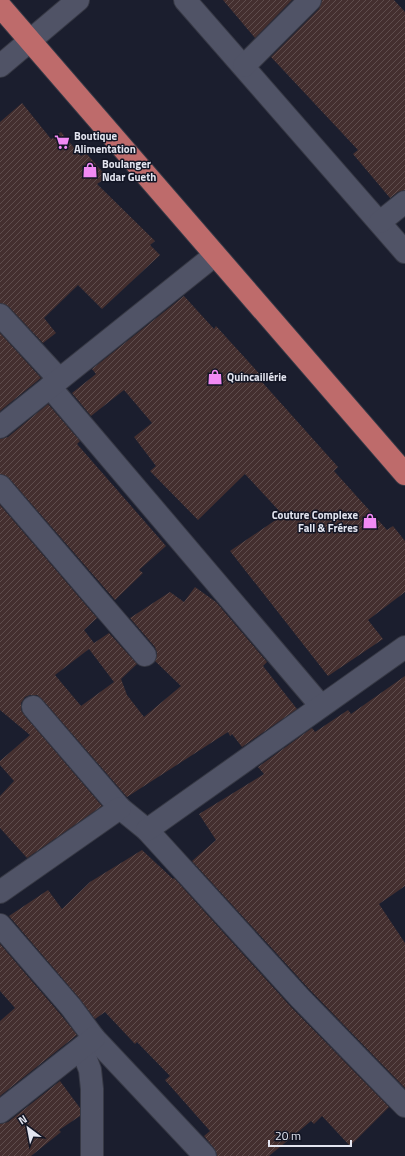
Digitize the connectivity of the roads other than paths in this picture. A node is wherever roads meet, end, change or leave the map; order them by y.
1 (78, 0) edge
2 (185, 0) edge
3 (310, 0) edge
4 (0, 6) edge
5 (30, 42) junction
6 (0, 66) edge
7 (244, 66) junction
8 (405, 202) edge
9 (380, 222) junction
10 (405, 252) edge
11 (215, 255) junction
12 (0, 315) edge
13 (55, 383) junction
14 (0, 427) edge
15 (405, 474) edge
16 (0, 486) edge
17 (405, 647) edge
18 (145, 655) dead end
19 (321, 706) junction
20 (33, 707) dead end
21 (120, 808) junction
22 (147, 830) junction
23 (0, 892) edge
24 (0, 925) edge
25 (88, 1043) junction
26 (405, 1106) edge
27 (0, 1112) edge
28 (92, 1156) edge
29 (205, 1156) edge

1 - 5 street
2 - 7 street
3 - 7 street
4 - 5 highway
5 - 6 street
5 - 11 highway
7 - 9 street
8 - 9 street
9 - 10 street
11 - 13 street
11 - 15 highway
12 - 13 street
13 - 14 street
13 - 19 street
16 - 18 street
17 - 19 street
19 - 22 street
20 - 21 street
21 - 22 street
21 - 23 street
22 - 26 street
24 - 25 street
25 - 27 street
25 - 28 street
25 - 29 street

